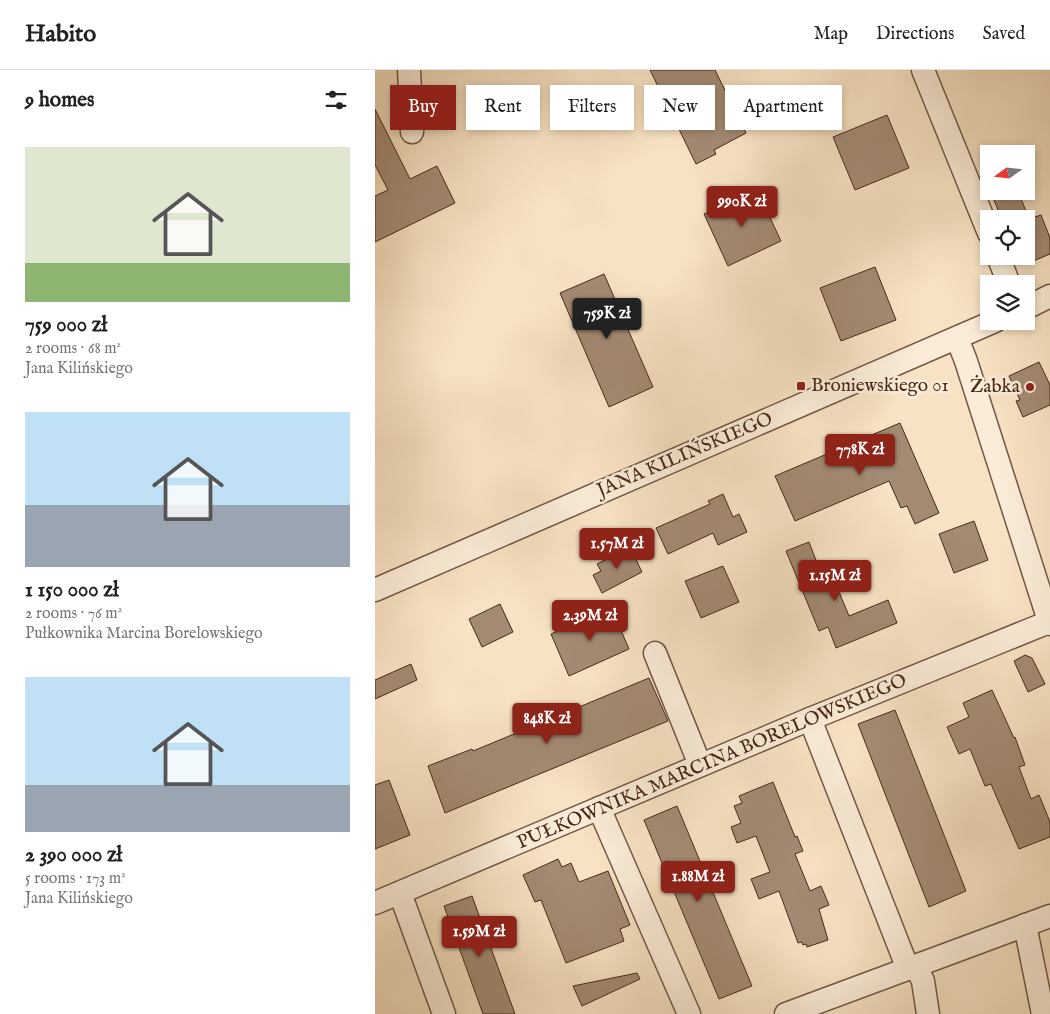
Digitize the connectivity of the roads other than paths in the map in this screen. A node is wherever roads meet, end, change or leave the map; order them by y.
1 (409, 70) edge
2 (923, 70) edge
3 (412, 132) dead end
4 (980, 211) edge
5 (1050, 296) edge
6 (1035, 304) edge
7 (980, 328) edge
8 (957, 338) junction
9 (375, 590) edge
10 (1048, 614) edge
11 (655, 653) dead end
12 (810, 719) junction
13 (700, 765) junction
14 (599, 808) junction
15 (400, 893) junction
16 (375, 903) edge
17 (1050, 916) edge
18 (1025, 926) junction
19 (912, 967) junction
20 (798, 1012) edge
21 (444, 1014) edge
22 (689, 1014) edge
23 (928, 1014) edge
24 (1043, 1014) edge

1 - 3 street
2 - 4 street
5 - 6 street
7 - 8 street, JANA KILIŃSKIEGO
8 - 9 street, JANA KILIŃSKIEGO
8 - 10 street
10 - 12 street, PUŁKOWNIKA MARCINA BORELOWSKIEGO
11 - 13 street
12 - 13 street, PUŁKOWNIKA MARCINA BORELOWSKIEGO
12 - 19 street
13 - 14 street, PUŁKOWNIKA MARCINA BORELOWSKIEGO
14 - 15 street, PUŁKOWNIKA MARCINA BORELOWSKIEGO
14 - 22 street
15 - 16 street, PUŁKOWNIKA MARCINA BORELOWSKIEGO
15 - 21 street
17 - 18 street
18 - 19 street
18 - 24 street
19 - 20 street
19 - 23 street

